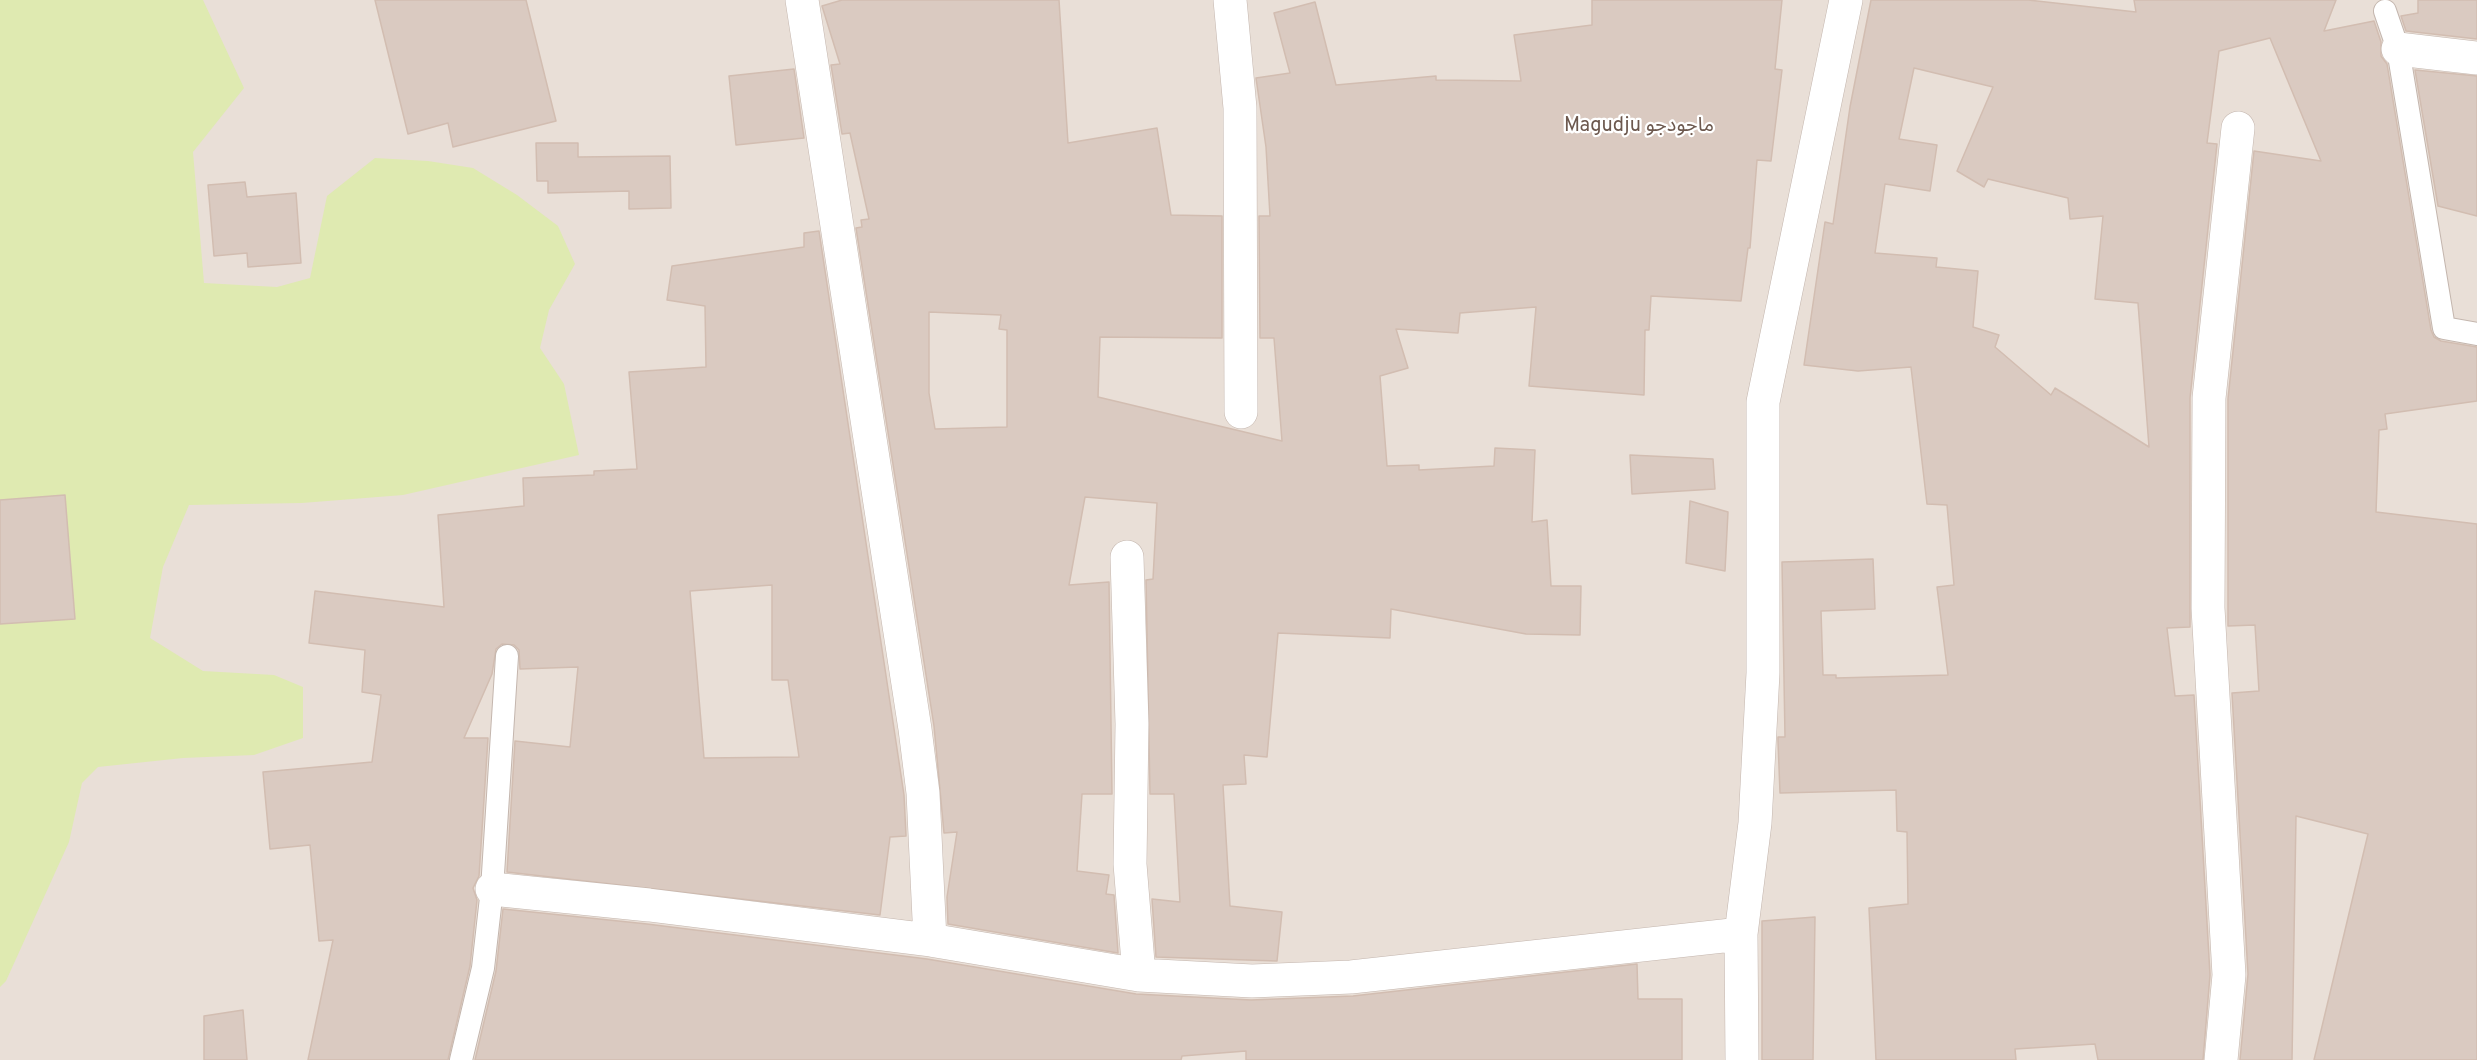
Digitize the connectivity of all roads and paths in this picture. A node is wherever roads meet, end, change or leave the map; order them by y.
1 (802, 0) edge
2 (1230, 0) edge
3 (1846, 0) edge
4 (2385, 10) dead end
5 (2398, 48) junction
6 (2477, 58) edge
7 (2238, 128) dead end
8 (2477, 334) edge
9 (1241, 412) dead end
10 (1126, 557) dead end
11 (507, 656) dead end
12 (492, 890) junction
13 (1741, 934) junction
14 (930, 940) junction
15 (1139, 975) junction
16 (461, 1060) edge
17 (1742, 1060) edge
18 (2221, 1060) edge

1 - 14 street
2 - 9 street
3 - 13 street
4 - 5 lane
5 - 6 street
5 - 8 lane
7 - 18 street
10 - 15 street
11 - 12 lane
12 - 14 street
12 - 16 lane
13 - 15 street
13 - 17 street
14 - 15 street

